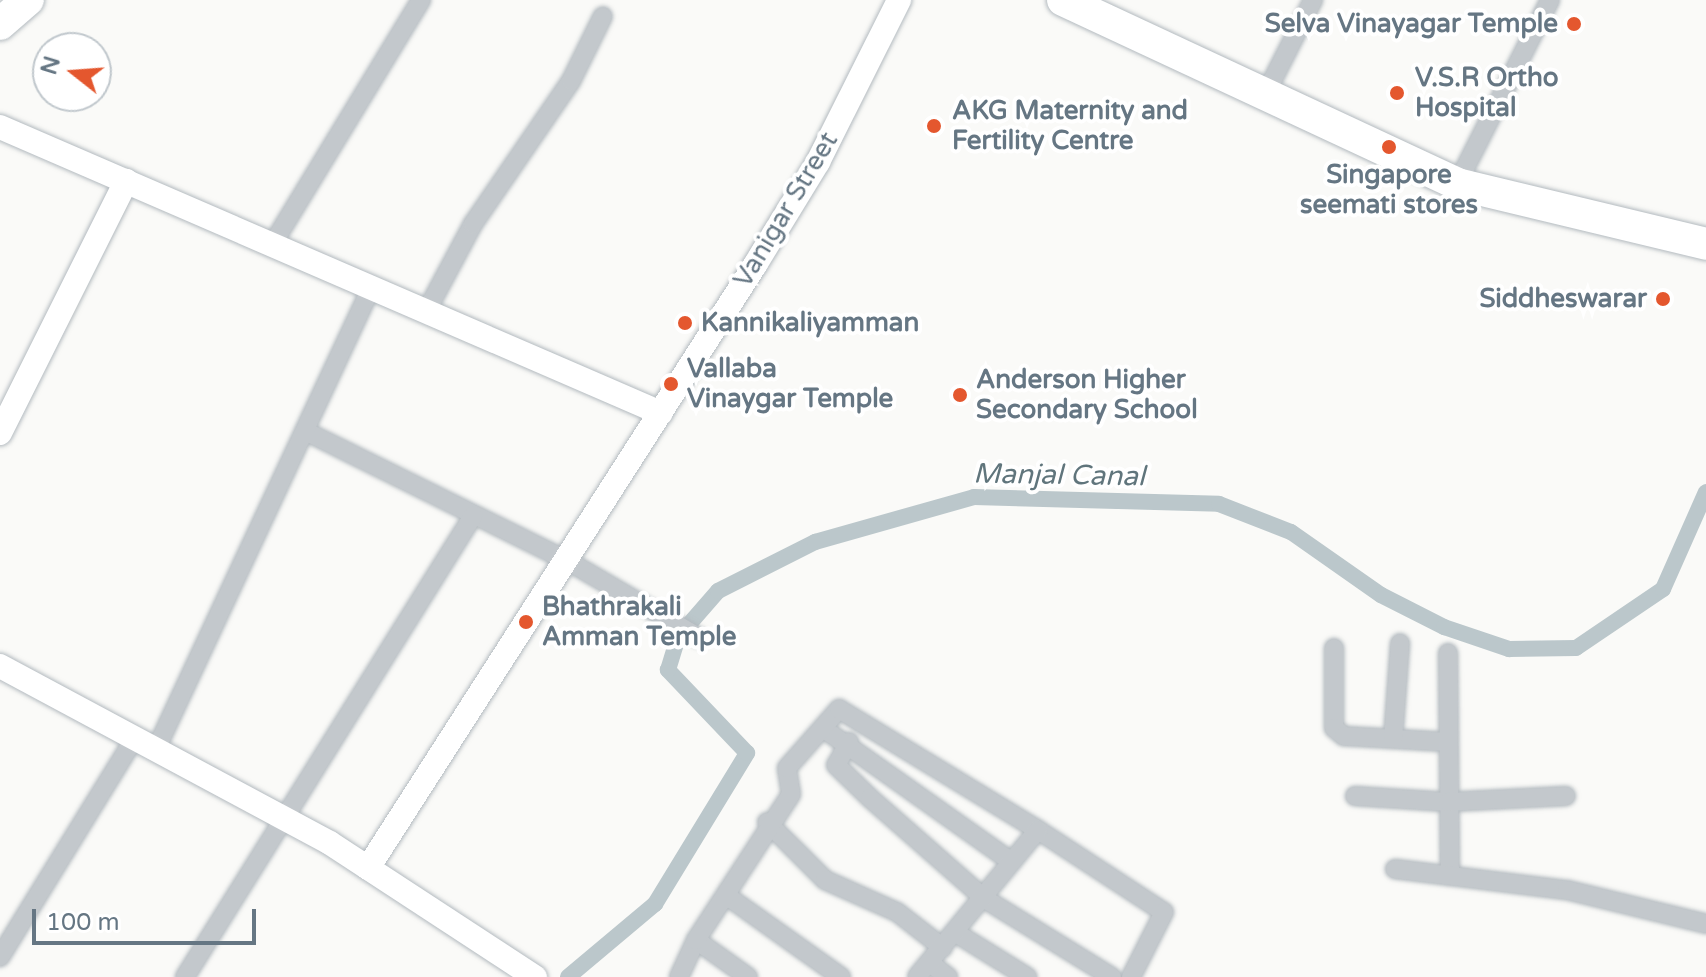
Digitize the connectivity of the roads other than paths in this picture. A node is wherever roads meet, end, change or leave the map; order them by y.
1 (6, 0) edge
2 (28, 0) edge
3 (421, 0) edge
4 (899, 0) edge
5 (1063, 0) edge
6 (1101, 0) edge
7 (1313, 0) edge
8 (1550, 0) edge
9 (0, 5) edge
10 (603, 16) dead end
11 (0, 24) edge
12 (1267, 91) junction
13 (0, 127) edge
14 (1460, 178) junction
15 (126, 181) junction
16 (1706, 234) edge
17 (1706, 244) edge
18 (272, 245) junction
19 (371, 288) junction
20 (426, 312) junction
21 (661, 413) junction
22 (305, 431) junction
23 (0, 433) edge
24 (473, 516) junction
25 (568, 561) junction
26 (700, 638) dead end
27 (1400, 643) dead end
28 (1334, 648) dead end
29 (1448, 653) dead end
30 (0, 666) edge
31 (824, 729) junction
32 (1393, 739) junction
33 (147, 740) junction
34 (849, 742) junction
35 (1448, 742) junction
36 (1355, 796) dead end
37 (1566, 796) dead end
38 (1448, 802) junction
39 (282, 817) junction
40 (767, 822) junction
41 (1038, 830) junction
42 (1012, 862) junction
43 (368, 868) junction
44 (1395, 869) dead end
45 (1450, 876) junction
46 (727, 896) junction
47 (985, 899) junction
48 (1706, 924) edge
49 (956, 933) junction
50 (696, 940) junction
51 (943, 948) junction
52 (0, 957) edge
53 (923, 970) edge
54 (533, 975) edge
55 (185, 977) edge
56 (679, 977) edge
57 (748, 977) edge
58 (841, 977) edge
59 (948, 977) edge
60 (1027, 977) edge
61 (1112, 977) edge
62 (1131, 977) edge

1 - 9 highway
2 - 11 highway
3 - 18 street
4 - 21 street, Vanigar Street
5 - 12 highway
6 - 12 highway
7 - 12 street
8 - 14 street
10 - 20 street
12 - 14 highway
13 - 15 street
14 - 16 highway
14 - 17 highway
15 - 18 street
15 - 23 street
18 - 19 street
19 - 20 street
19 - 22 street
20 - 21 street
21 - 25 street, Vanigar Street
22 - 24 street
22 - 33 street
24 - 25 street
24 - 39 street
25 - 26 street
25 - 43 street, Vanigar Street
27 - 32 street
28 - 32 street
29 - 35 street
30 - 33 street
31 - 34 street
31 - 40 street
31 - 41 street
32 - 35 street
33 - 39 street
33 - 52 street
34 - 42 street
34 - 47 street
35 - 38 street
36 - 38 street
37 - 38 street
38 - 45 street
39 - 43 street
39 - 55 street
40 - 46 street
40 - 51 street
41 - 42 street
41 - 62 street
42 - 47 street
43 - 54 street
44 - 45 street
45 - 48 street
46 - 50 street
46 - 58 street
47 - 49 street
47 - 61 street
49 - 51 street
49 - 60 street
50 - 56 street
50 - 57 street
51 - 53 street
53 - 59 street

